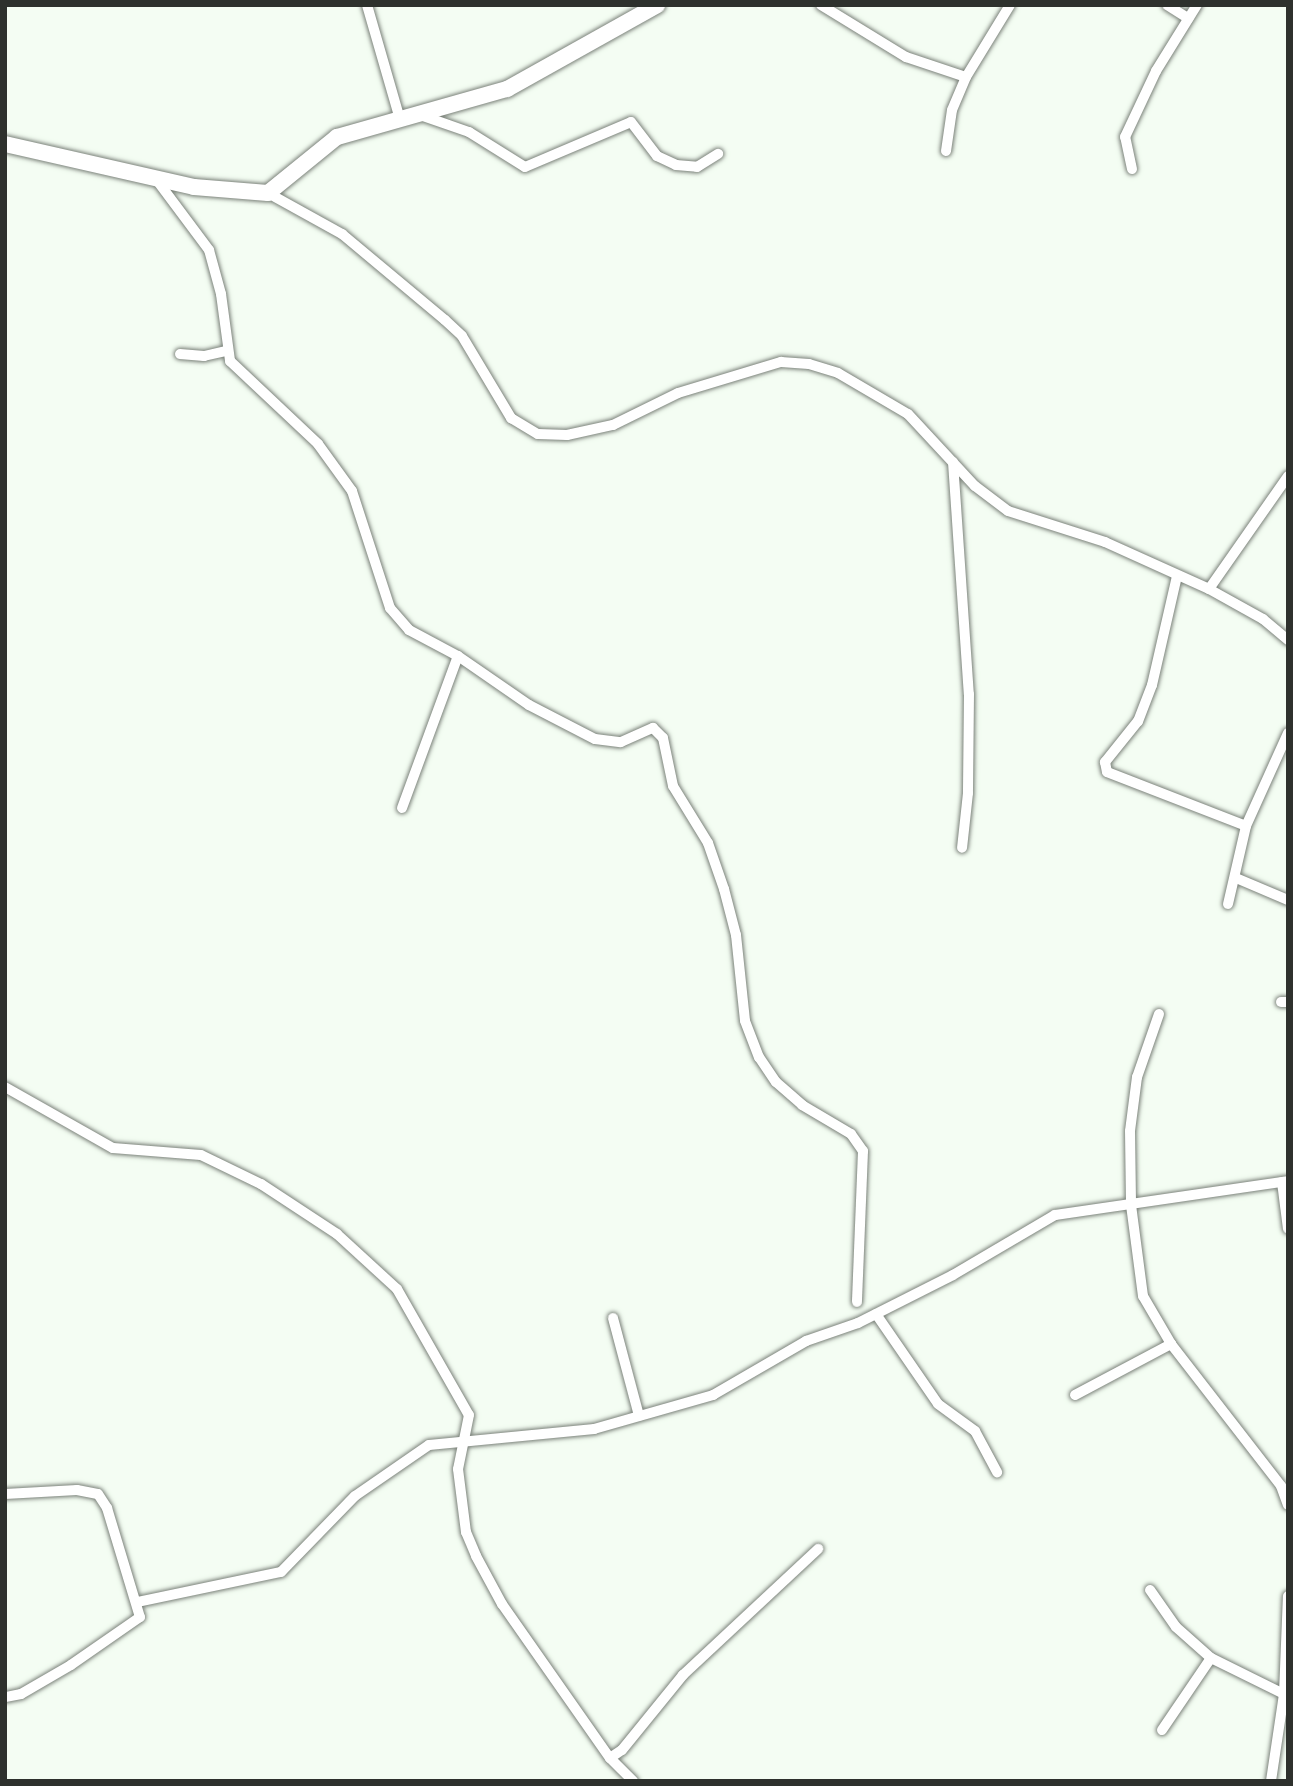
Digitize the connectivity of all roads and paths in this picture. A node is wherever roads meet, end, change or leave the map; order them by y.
1 (367, 5) edge
2 (657, 5) edge
3 (821, 5) edge
4 (1167, 5) edge
5 (1197, 5) edge
6 (1005, 6) edge
7 (1188, 18) junction
8 (966, 77) junction
9 (423, 116) junction
10 (400, 119) junction
11 (5, 144) edge
12 (946, 151) dead end
13 (718, 155) dead end
14 (1132, 169) dead end
15 (156, 179) junction
16 (268, 193) junction
17 (226, 351) junction
18 (180, 354) dead end
19 (953, 461) junction
20 (1288, 476) edge
21 (1177, 576) junction
22 (1209, 589) junction
23 (1288, 640) edge
24 (458, 656) junction
25 (1288, 733) edge
26 (402, 808) dead end
27 (1246, 826) junction
28 (962, 848) dead end
29 (1236, 878) junction
30 (1288, 900) edge
31 (1228, 904) dead end
32 (1159, 1014) dead end
33 (5, 1087) edge
34 (1285, 1182) edge
35 (1131, 1205) junction
36 (1288, 1229) edge
37 (857, 1302) dead end
38 (876, 1314) junction
39 (613, 1318) dead end
40 (1171, 1344) junction
41 (1074, 1395) dead end
42 (639, 1416) junction
43 (465, 1443) junction
44 (997, 1472) dead end
45 (5, 1494) edge
46 (1288, 1505) edge
47 (818, 1549) dead end
48 (1150, 1590) dead end
49 (1288, 1596) edge
50 (137, 1602) junction
51 (1210, 1658) junction
52 (1286, 1676) edge
53 (1284, 1695) junction
54 (5, 1697) edge
55 (1162, 1730) dead end
56 (610, 1758) junction
57 (633, 1781) edge
58 (1271, 1781) edge

1 - 10 street
2 - 9 street
3 - 8 street
4 - 7 street
5 - 7 street
6 - 8 street
7 - 14 street
8 - 12 street
9 - 10 street
9 - 13 street
10 - 16 street
11 - 15 street
15 - 16 street
15 - 17 street
16 - 19 street
17 - 18 street
17 - 24 street
19 - 21 street
19 - 28 street
20 - 22 street
21 - 22 street
21 - 27 street
22 - 23 street
24 - 26 street
24 - 37 street
25 - 27 street
27 - 29 street
29 - 30 street
29 - 31 street
32 - 35 street
33 - 43 street
34 - 35 street
34 - 36 street
35 - 38 street
35 - 40 street
38 - 42 street
38 - 44 street
39 - 42 street
40 - 41 street
40 - 46 street
42 - 43 street
43 - 50 street
43 - 56 street
45 - 50 street
47 - 56 street
48 - 51 street
49 - 52 street
50 - 54 street
51 - 53 street
51 - 55 street
52 - 53 street
53 - 58 street
56 - 57 street

